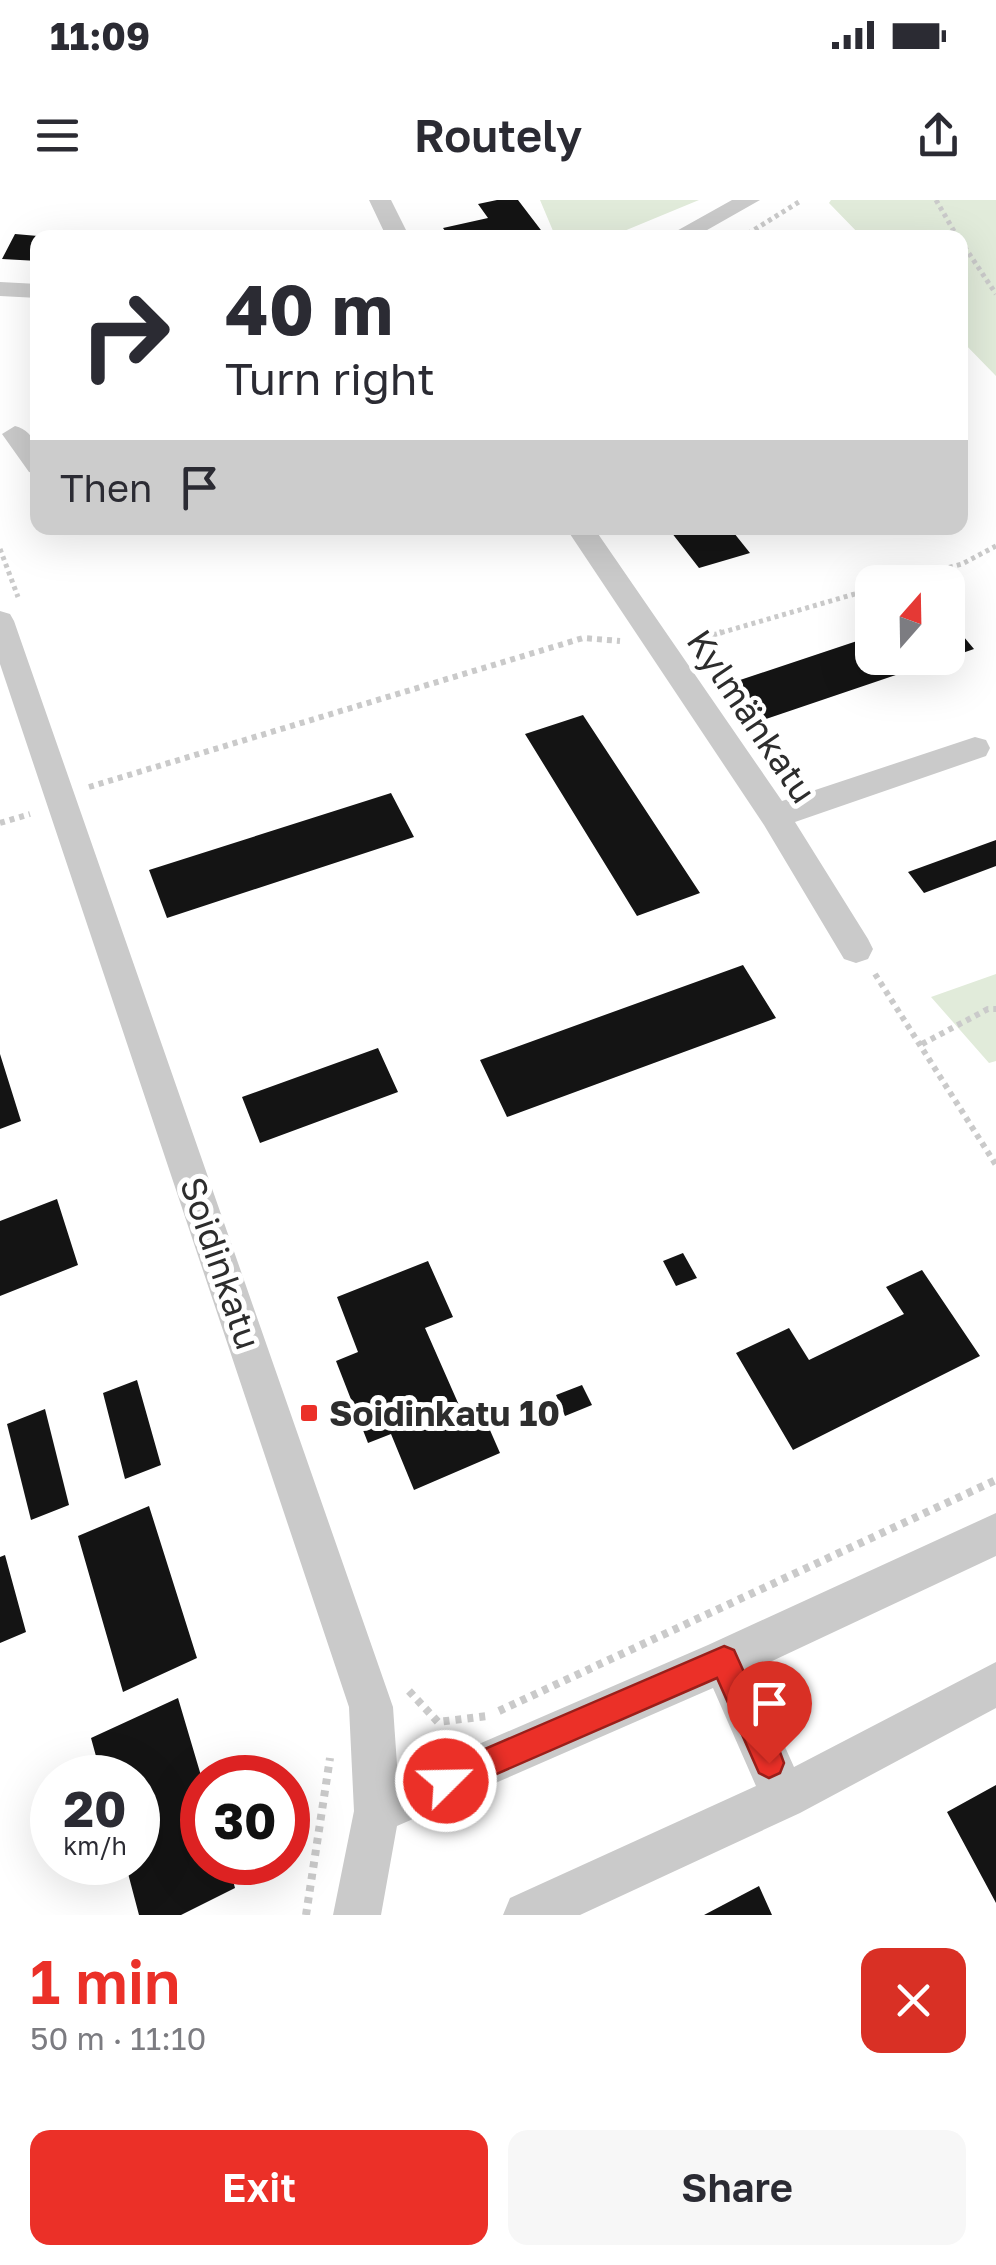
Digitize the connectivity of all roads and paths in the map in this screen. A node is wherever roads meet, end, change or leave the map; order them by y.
1 (380, 200) edge
2 (749, 200) edge
3 (802, 200) edge
4 (936, 200) edge
5 (395, 230) edge
6 (691, 230) edge
7 (754, 230) edge
8 (954, 230) edge
9 (968, 252) edge
10 (0, 288) edge
11 (30, 290) edge
12 (996, 294) edge
13 (585, 535) edge
14 (996, 546) edge
15 (0, 549) edge
16 (958, 565) edge
17 (855, 594) edge
18 (10, 612) edge
19 (661, 646) junction
20 (976, 748) dead end
21 (66, 801) junction
22 (776, 816) junction
23 (0, 822) edge
24 (856, 949) joint
25 (996, 1009) edge
26 (922, 1044) junction
27 (996, 1164) edge
28 (996, 1480) edge
29 (996, 1534) edge
30 (724, 1660) junction
31 (402, 1673) dead end
32 (996, 1684) edge
33 (332, 1742) dead end
34 (784, 1797) junction
35 (377, 1811) junction
36 (306, 1915) edge
37 (356, 1915) edge
38 (527, 1915) edge

1 - 5 street
2 - 6 street
3 - 7 path
4 - 8 path
9 - 12 path
10 - 11 street
13 - 19 street, Kylmänkatu
14 - 16 path
15 - 18 path
17 - 19 path
18 - 21 street, Soidinkatu
19 - 21 path
19 - 22 street, Kylmänkatu
20 - 22 street
21 - 23 path
21 - 35 street, Soidinkatu
22 - 24 street, Kylmänkatu
24 - 26 path
25 - 26 path
26 - 27 path
28 - 31 path
29 - 30 street
30 - 34 street
30 - 35 street
32 - 34 street
33 - 36 path
34 - 38 street
35 - 37 street, Soidinkatu

